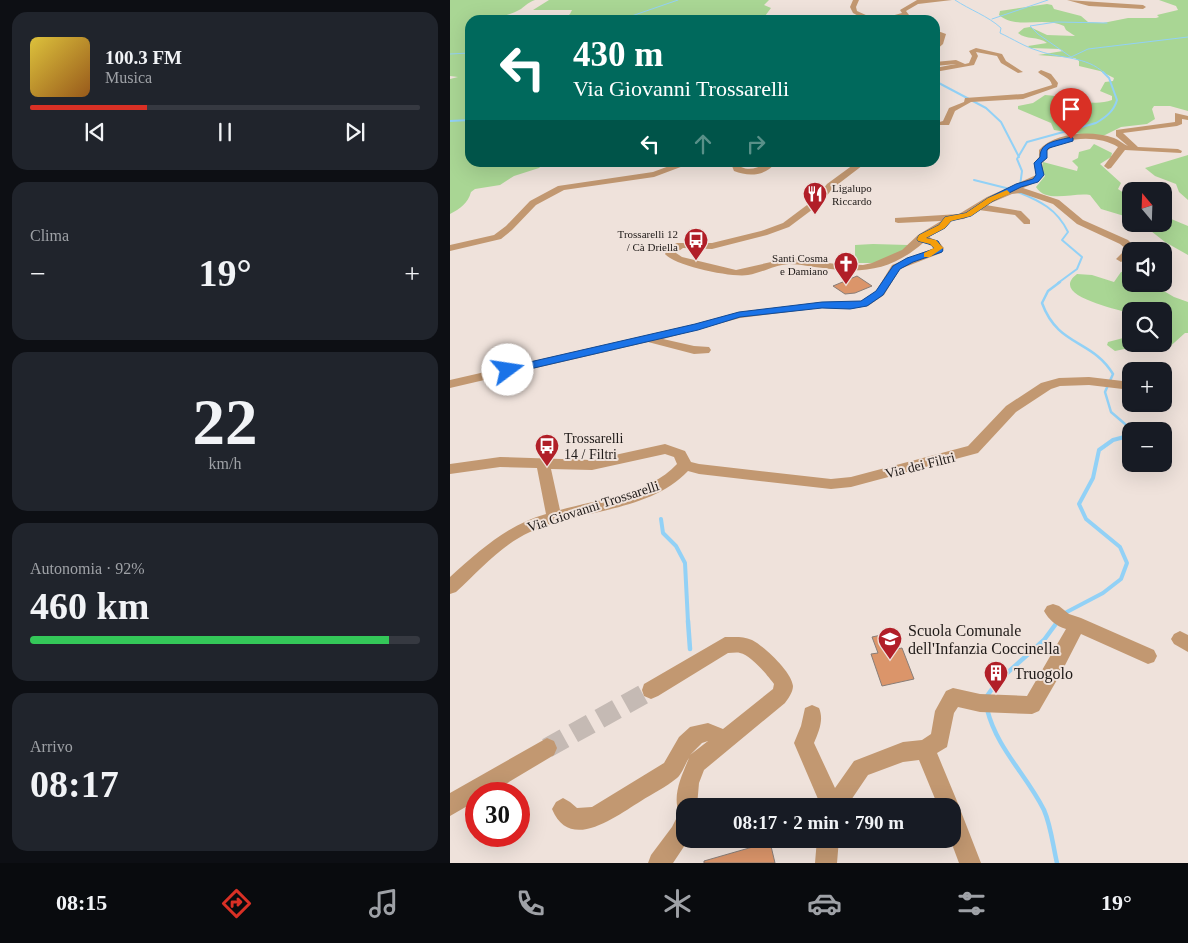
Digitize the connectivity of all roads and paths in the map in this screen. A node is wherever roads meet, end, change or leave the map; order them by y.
1 (856, 0) edge
2 (948, 0) edge
3 (1127, 0) edge
4 (1072, 1) edge
5 (1143, 7) joint
6 (861, 15) edge
7 (902, 15) edge
8 (940, 33) edge
9 (940, 44) edge
10 (940, 64) edge
11 (961, 67) junction
12 (940, 69) edge
13 (1020, 72) dead end
14 (1037, 74) dead end
15 (1188, 118) edge
16 (940, 124) edge
17 (1122, 148) junction
18 (1132, 149) junction
19 (1178, 151) dead end
20 (1108, 166) dead end
21 (646, 167) edge
22 (675, 167) edge
23 (736, 167) edge
24 (764, 167) edge
25 (856, 167) edge
26 (640, 168) dead end
27 (1016, 190) junction
28 (980, 207) junction
29 (948, 219) junction
30 (898, 220) dead end
31 (1027, 222) dead end
32 (923, 240) junction
33 (450, 248) edge
34 (1120, 259) dead end
35 (647, 338) junction
36 (705, 350) dead end
37 (450, 384) edge
38 (1122, 385) edge
39 (543, 464) junction
40 (685, 465) junction
41 (450, 469) edge
42 (552, 510) dead end
43 (450, 587) edge
44 (1148, 656) dead end
45 (651, 690) tunnel mouth
46 (812, 714) dead end
47 (722, 742) junction
48 (547, 748) tunnel mouth
49 (925, 749) junction
50 (688, 798) edge
51 (828, 798) edge
52 (840, 798) edge
53 (945, 798) edge
54 (450, 805) edge
55 (563, 808) dead end
56 (676, 840) edge
57 (961, 840) edge
58 (827, 848) edge
59 (659, 863) edge
60 (826, 863) edge
61 (970, 863) edge

1 - 6 street
2 - 7 street
3 - 5 street
4 - 5 street
8 - 9 street
10 - 11 street
11 - 12 street
11 - 13 street
14 - 16 street
15 - 18 street
17 - 18 street
17 - 20 street
17 - 27 street
18 - 19 street
21 - 26 street
22 - 33 street
23 - 24 street
25 - 32 street
27 - 28 street
27 - 34 street
28 - 29 street
28 - 31 street
29 - 30 street
29 - 32 street
32 - 35 street
35 - 36 street
35 - 37 street
38 - 40 street, Via dei Filtri
39 - 40 street
39 - 41 street
39 - 42 street
40 - 43 street, Via Giovanni Trossarelli
44 - 49 street
45 - 47 street
46 - 51 street
47 - 50 street
47 - 55 street
48 - 54 street
49 - 52 street
49 - 53 street
56 - 59 street
57 - 61 street
58 - 60 street

